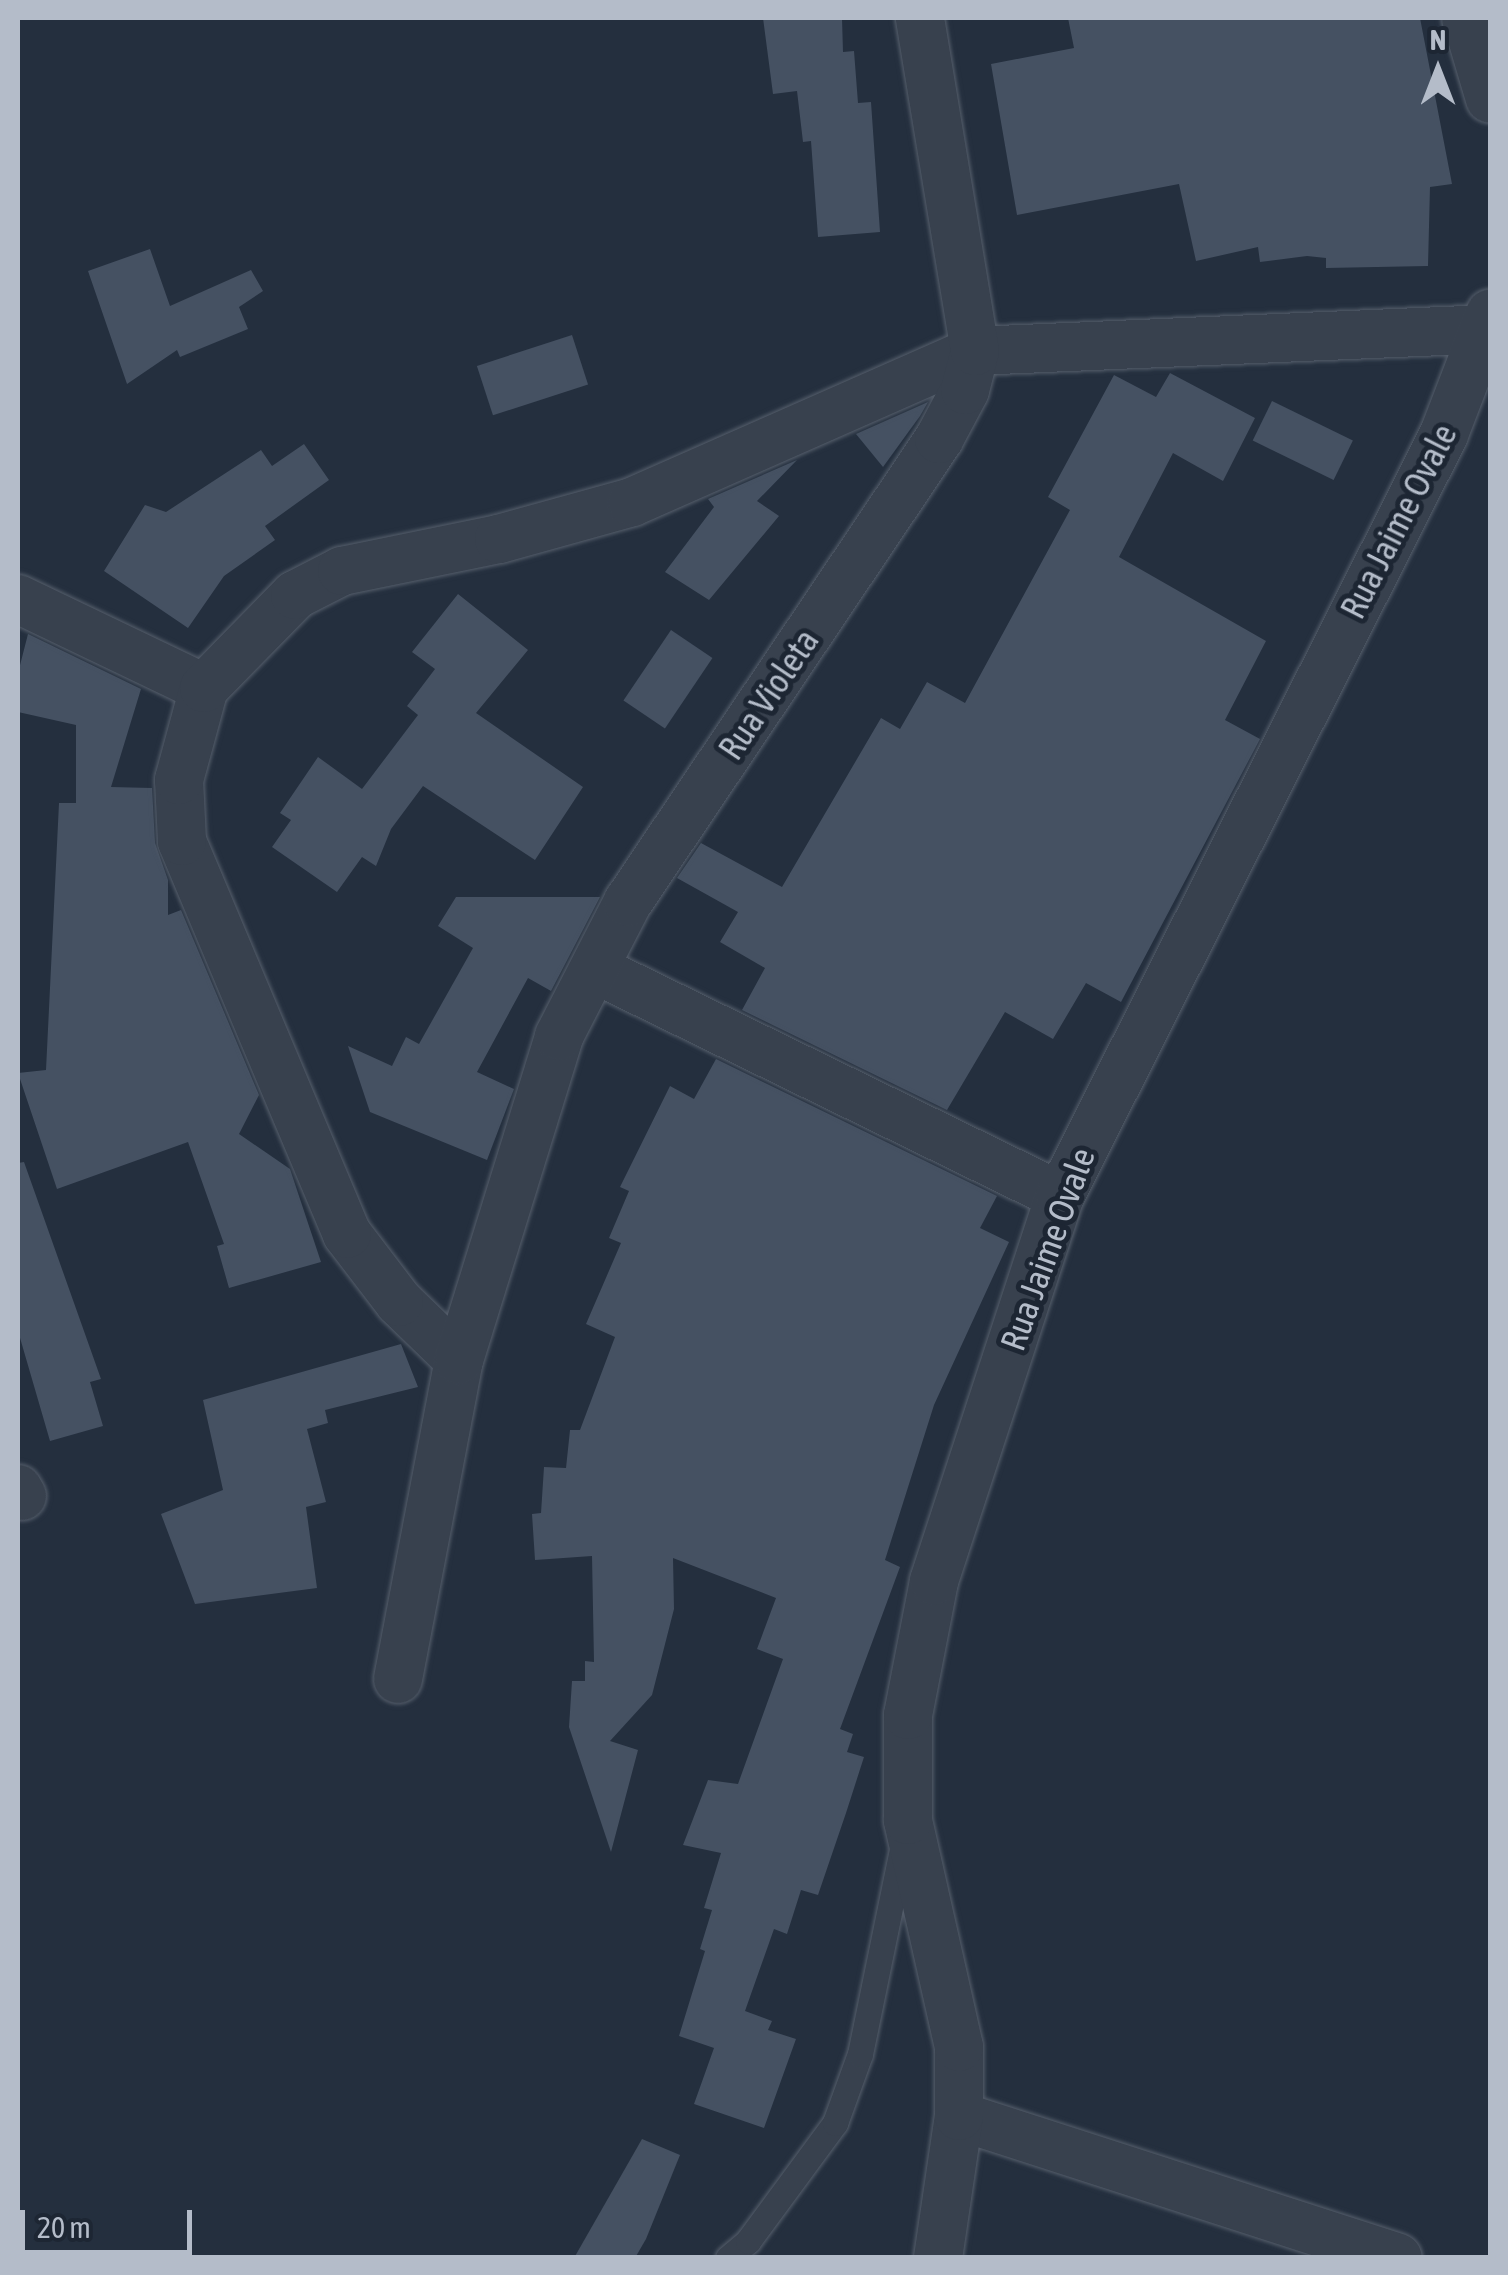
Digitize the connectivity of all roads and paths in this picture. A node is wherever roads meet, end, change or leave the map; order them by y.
1 (920, 18) edge
2 (1466, 18) edge
3 (1490, 99) edge
4 (1490, 314) edge
5 (1490, 328) edge
6 (975, 350) junction
7 (18, 598) edge
8 (204, 688) junction
9 (595, 970) junction
10 (1060, 1196) junction
11 (459, 1360) junction
12 (398, 1679) dead end
13 (908, 1820) junction
14 (959, 2116) junction
15 (1313, 2243) edge
16 (728, 2258) edge
17 (938, 2258) edge
18 (1398, 2258) edge

1 - 6 street, Rua Violeta
2 - 3 street
4 - 5 street, Rua Jaime Ovale
5 - 6 street
5 - 10 street, Rua Jaime Ovale
6 - 8 street
6 - 9 street, Rua Violeta
7 - 8 street
8 - 11 street
9 - 10 street
9 - 11 street, Rua Violeta
10 - 13 street, Rua Jaime Ovale
11 - 12 street, Rua Violeta
13 - 14 street, Rua Jaime Ovale
13 - 16 lane
14 - 15 street
14 - 17 street, Rua Jaime Ovale
15 - 18 street

